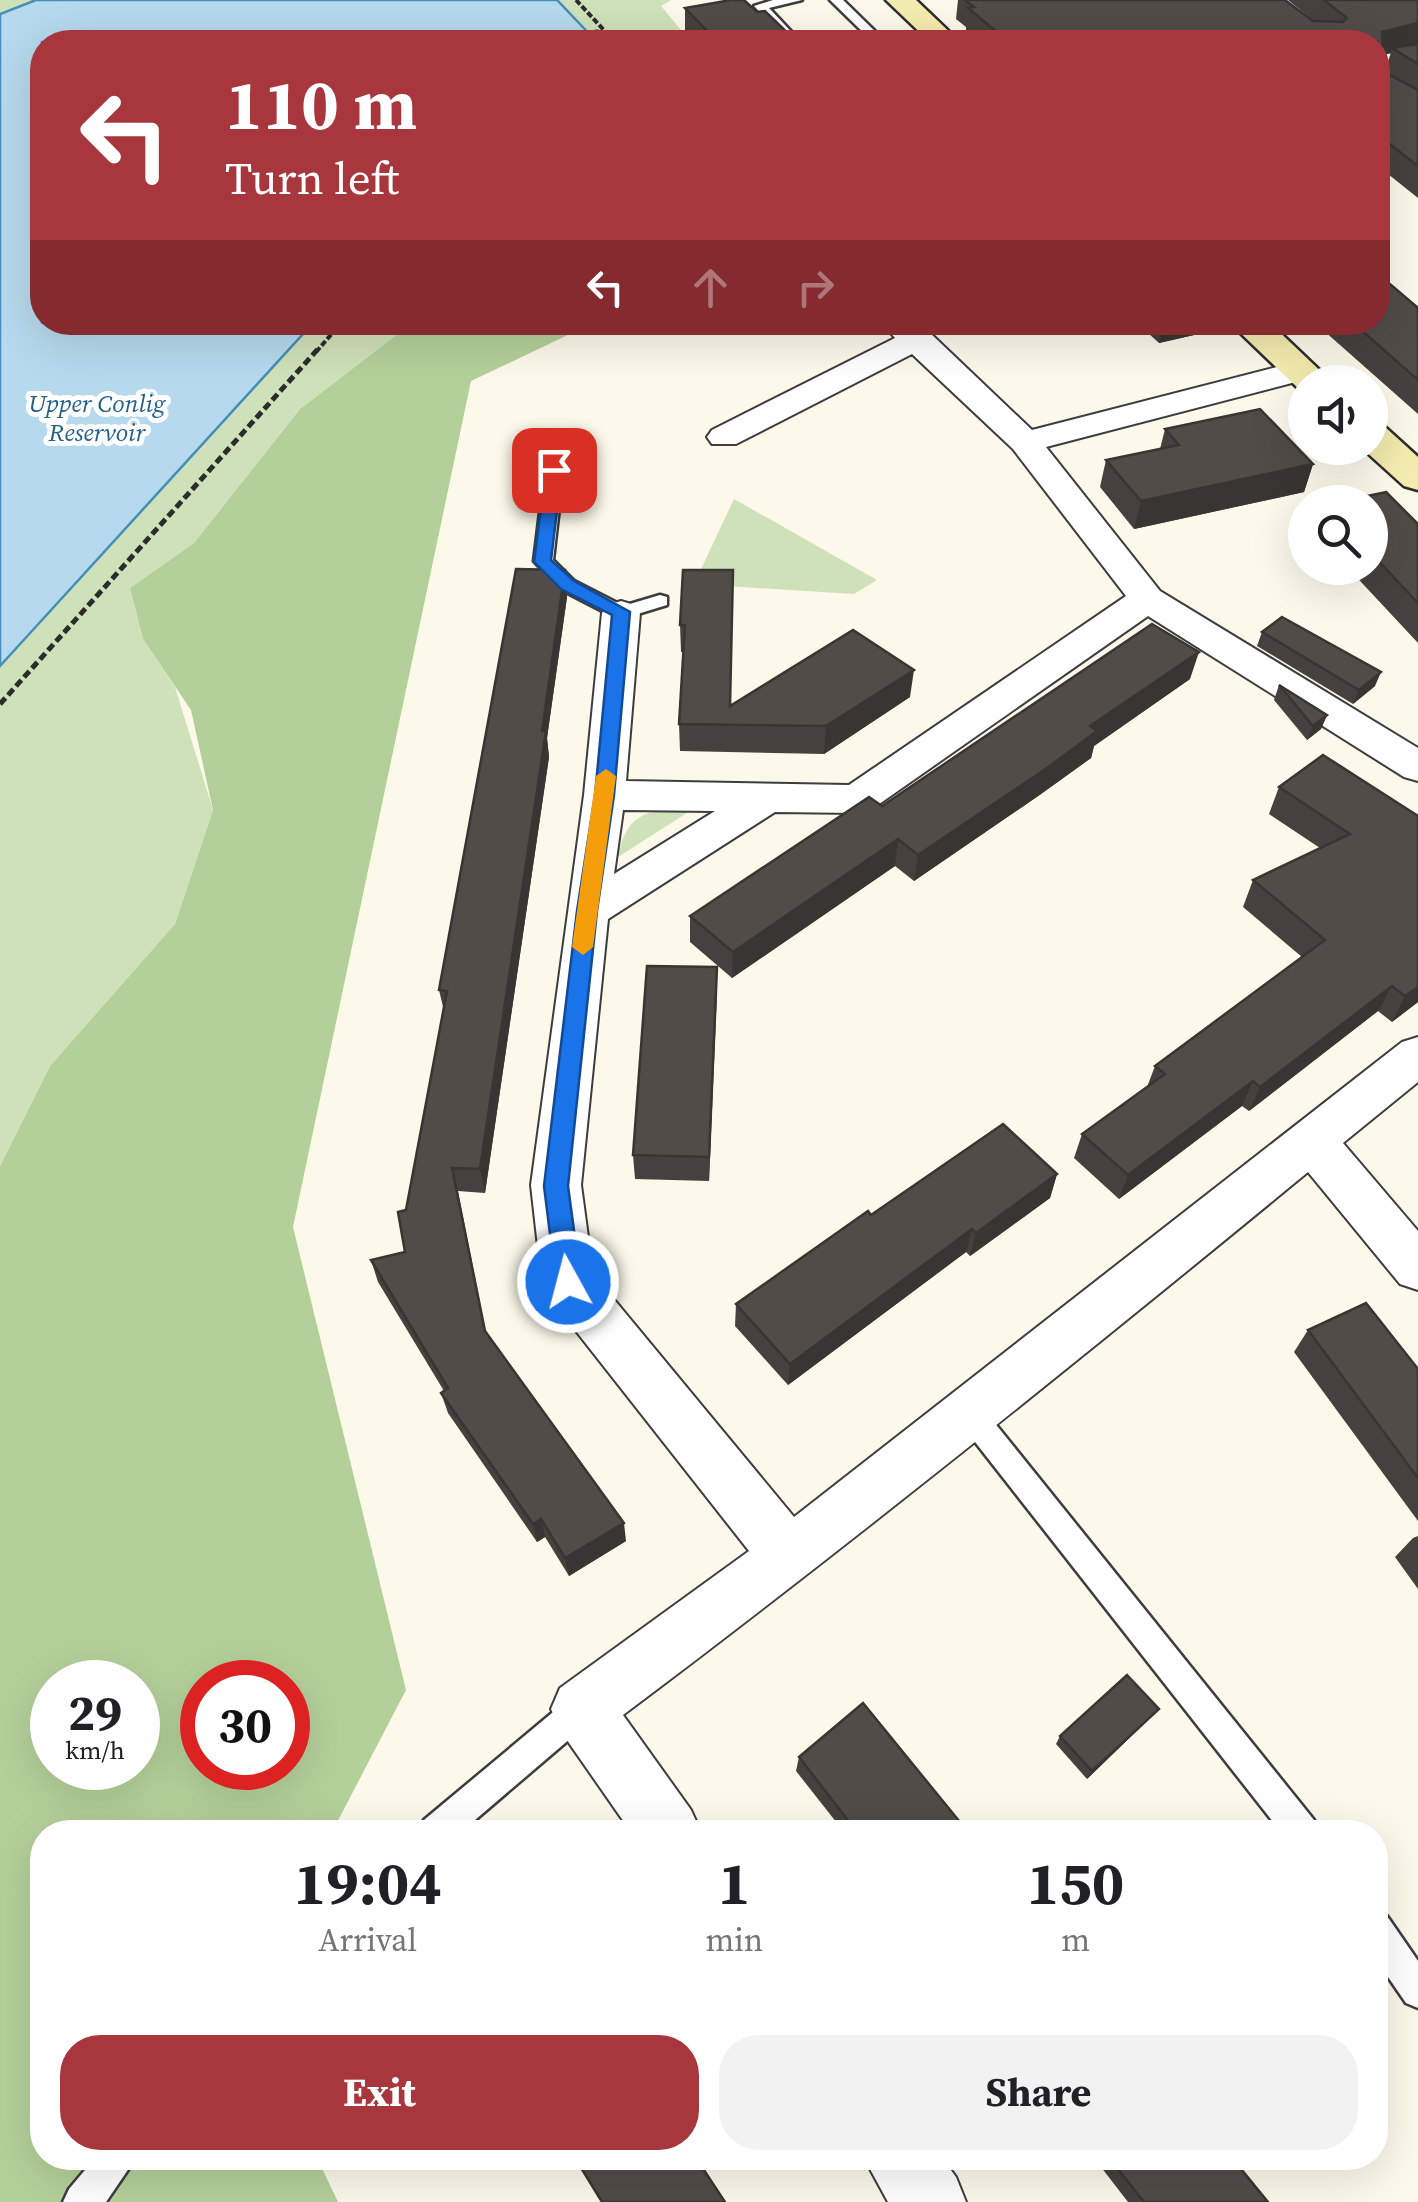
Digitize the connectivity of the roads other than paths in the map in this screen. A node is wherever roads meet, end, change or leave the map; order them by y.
1 (796, 0) edge
2 (836, 0) edge
3 (900, 0) edge
4 (783, 30) edge
5 (867, 30) edge
6 (933, 30) edge
7 (1418, 56) edge
8 (1390, 61) edge
9 (900, 335) edge
10 (911, 335) edge
11 (1261, 335) edge
12 (1294, 365) edge
13 (1288, 381) edge
14 (724, 437) dead end
15 (558, 440) dead end
16 (1025, 442) junction
17 (1388, 450) edge
18 (1418, 478) edge
19 (1148, 599) junction
20 (640, 607) joint
21 (1418, 767) edge
22 (604, 795) junction
23 (766, 798) junction
24 (587, 911) junction
25 (1418, 1055) edge
26 (1311, 1140) junction
27 (1418, 1268) edge
28 (971, 1415) junction
29 (790, 1556) junction
30 (582, 1708) junction
31 (450, 1820) edge
32 (661, 1820) edge
33 (1292, 1820) edge
34 (1388, 1947) edge
35 (1418, 1991) edge
36 (108, 2170) edge
37 (907, 2170) edge
38 (82, 2202) edge
39 (930, 2202) edge

1 - 4 lane
2 - 5 lane
3 - 6 street
7 - 8 street
9 - 14 street
10 - 16 street
11 - 12 street
13 - 16 street
15 - 20 lane
16 - 19 street
17 - 18 street
19 - 21 street
19 - 23 street
20 - 22 street
22 - 23 street
22 - 24 street
23 - 24 street
24 - 29 street
25 - 26 street
26 - 27 street
26 - 28 street
28 - 29 street
28 - 33 lane
29 - 30 street
30 - 31 lane
30 - 32 street
34 - 35 lane
36 - 38 lane
37 - 39 street

